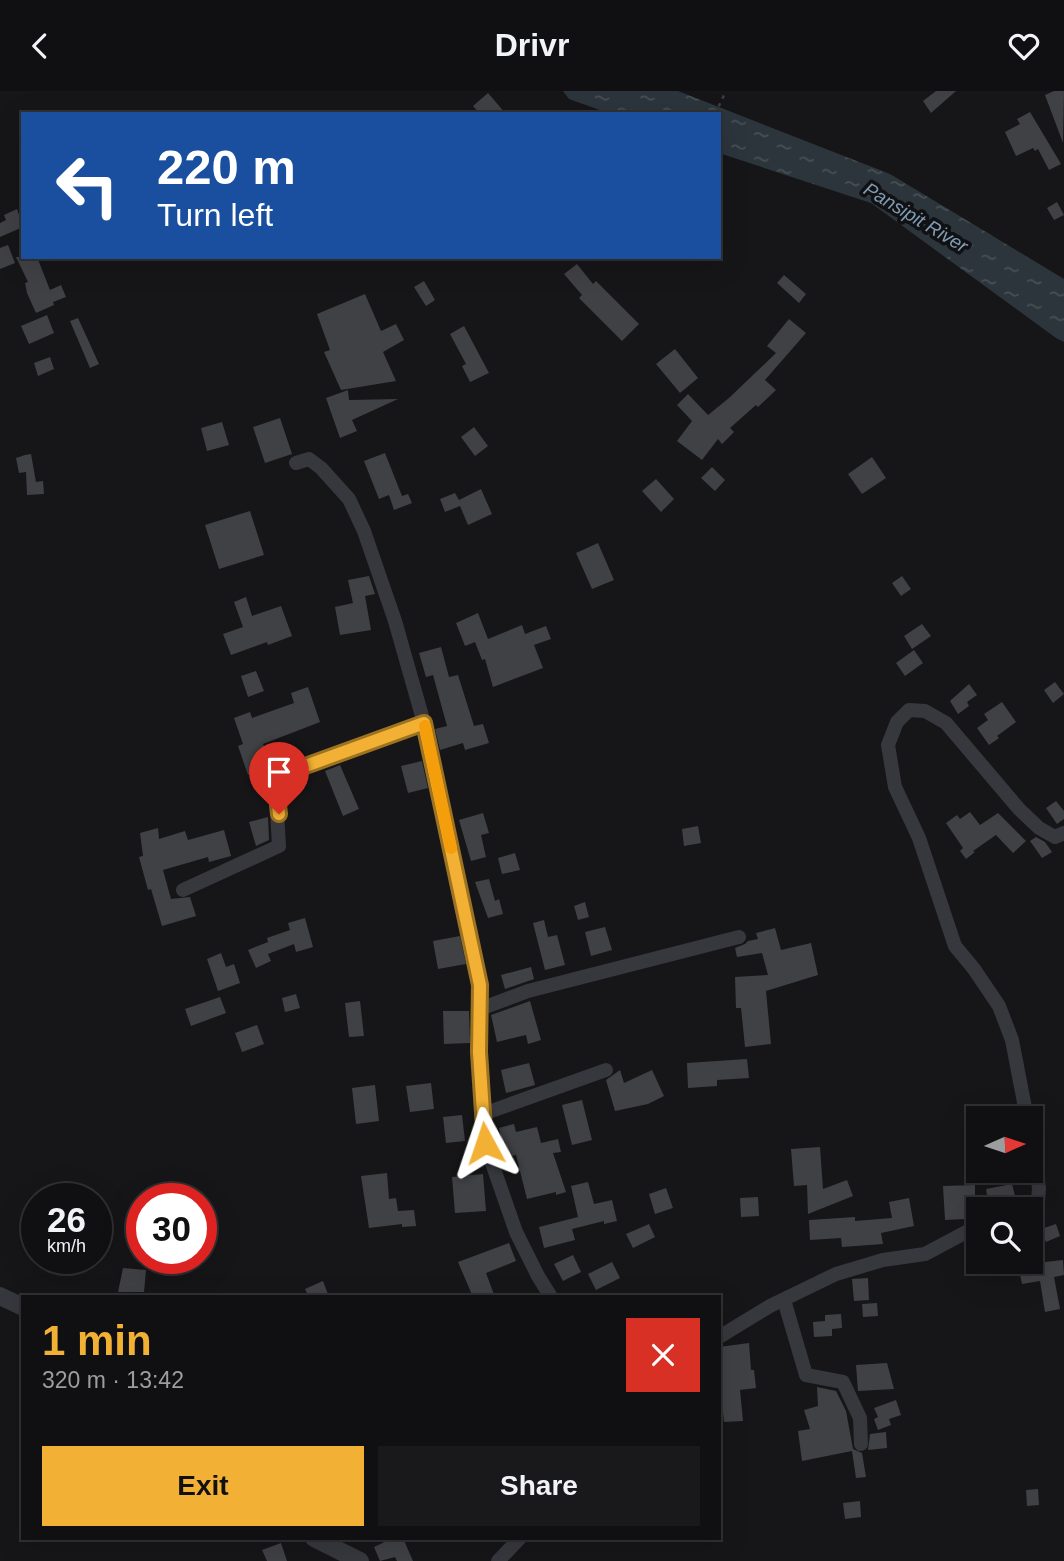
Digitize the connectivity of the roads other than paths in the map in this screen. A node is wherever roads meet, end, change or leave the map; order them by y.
1 (296, 463) dead end
2 (424, 723) junction
3 (1064, 834) edge
4 (183, 890) dead end
5 (739, 937) dead end
6 (480, 1009) junction
7 (606, 1070) dead end
8 (1025, 1106) edge
9 (483, 1114) junction
10 (966, 1232) edge
11 (550, 1295) edge
12 (0, 1296) edge
13 (784, 1300) junction
14 (21, 1306) edge
15 (721, 1335) edge
16 (861, 1444) dead end
17 (318, 1540) edge
18 (518, 1540) edge
19 (360, 1561) edge
20 (498, 1561) edge

1 - 2 street
2 - 4 street
2 - 6 street
3 - 8 street
5 - 6 street
6 - 9 street
7 - 9 street
9 - 11 street
10 - 13 street
12 - 14 street
13 - 15 street
13 - 16 street
17 - 19 street
18 - 20 street

